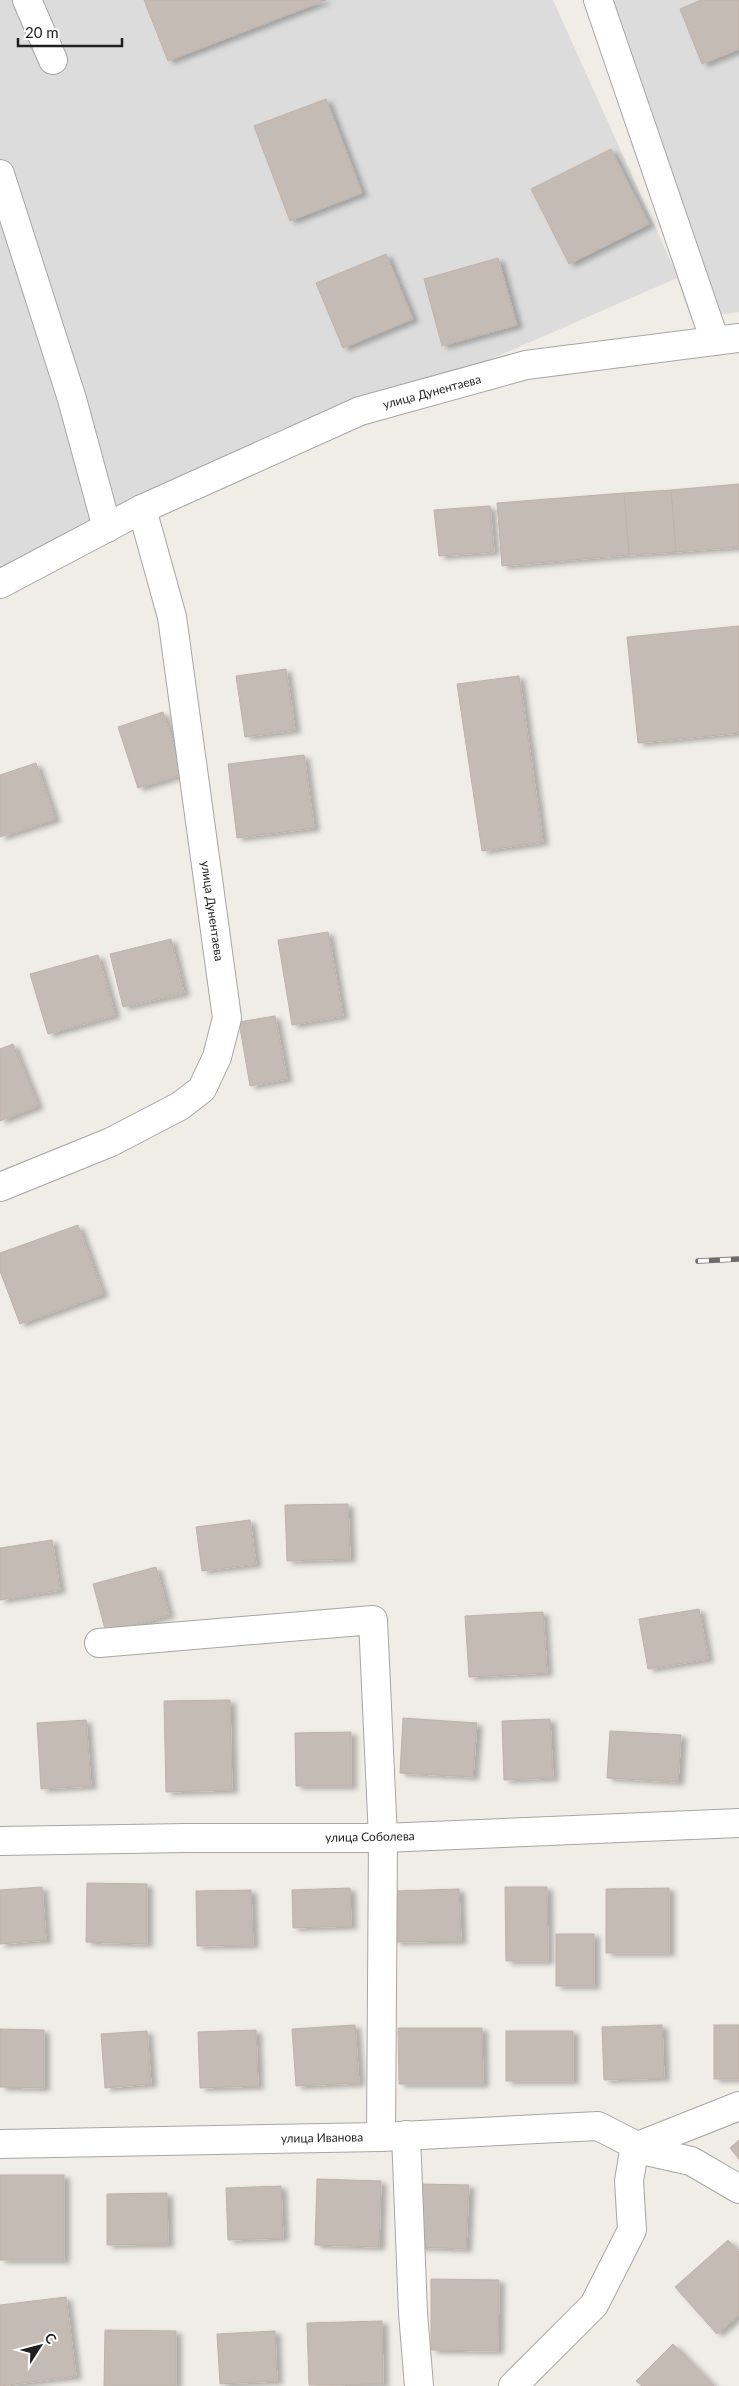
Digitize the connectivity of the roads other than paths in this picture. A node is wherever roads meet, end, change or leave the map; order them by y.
1 (27, 0) edge
2 (598, 0) edge
3 (53, 60) dead end
4 (0, 174) edge
5 (727, 340) edge
6 (142, 508) junction
7 (107, 528) junction
8 (0, 584) edge
9 (0, 1187) edge
10 (99, 1643) dead end
11 (739, 1823) edge
12 (383, 1838) junction
13 (0, 1841) edge
14 (739, 2106) edge
15 (393, 2136) junction
16 (0, 2144) edge
17 (633, 2148) junction
18 (739, 2189) edge
19 (419, 2386) edge
20 (513, 2386) edge

1 - 3 street
2 - 5 street
4 - 7 street
5 - 6 street, улица Дунентаева
6 - 7 street, улица Дунентаева
6 - 9 street, улица Дунентаева
7 - 8 street, улица Дунентаева
10 - 12 street
11 - 12 street, улица Соболева
12 - 13 street, улица Соболева
12 - 15 street
14 - 17 street
15 - 16 street, улица Иванова
15 - 17 street, улица Иванова
15 - 19 street
17 - 18 street
17 - 20 street

